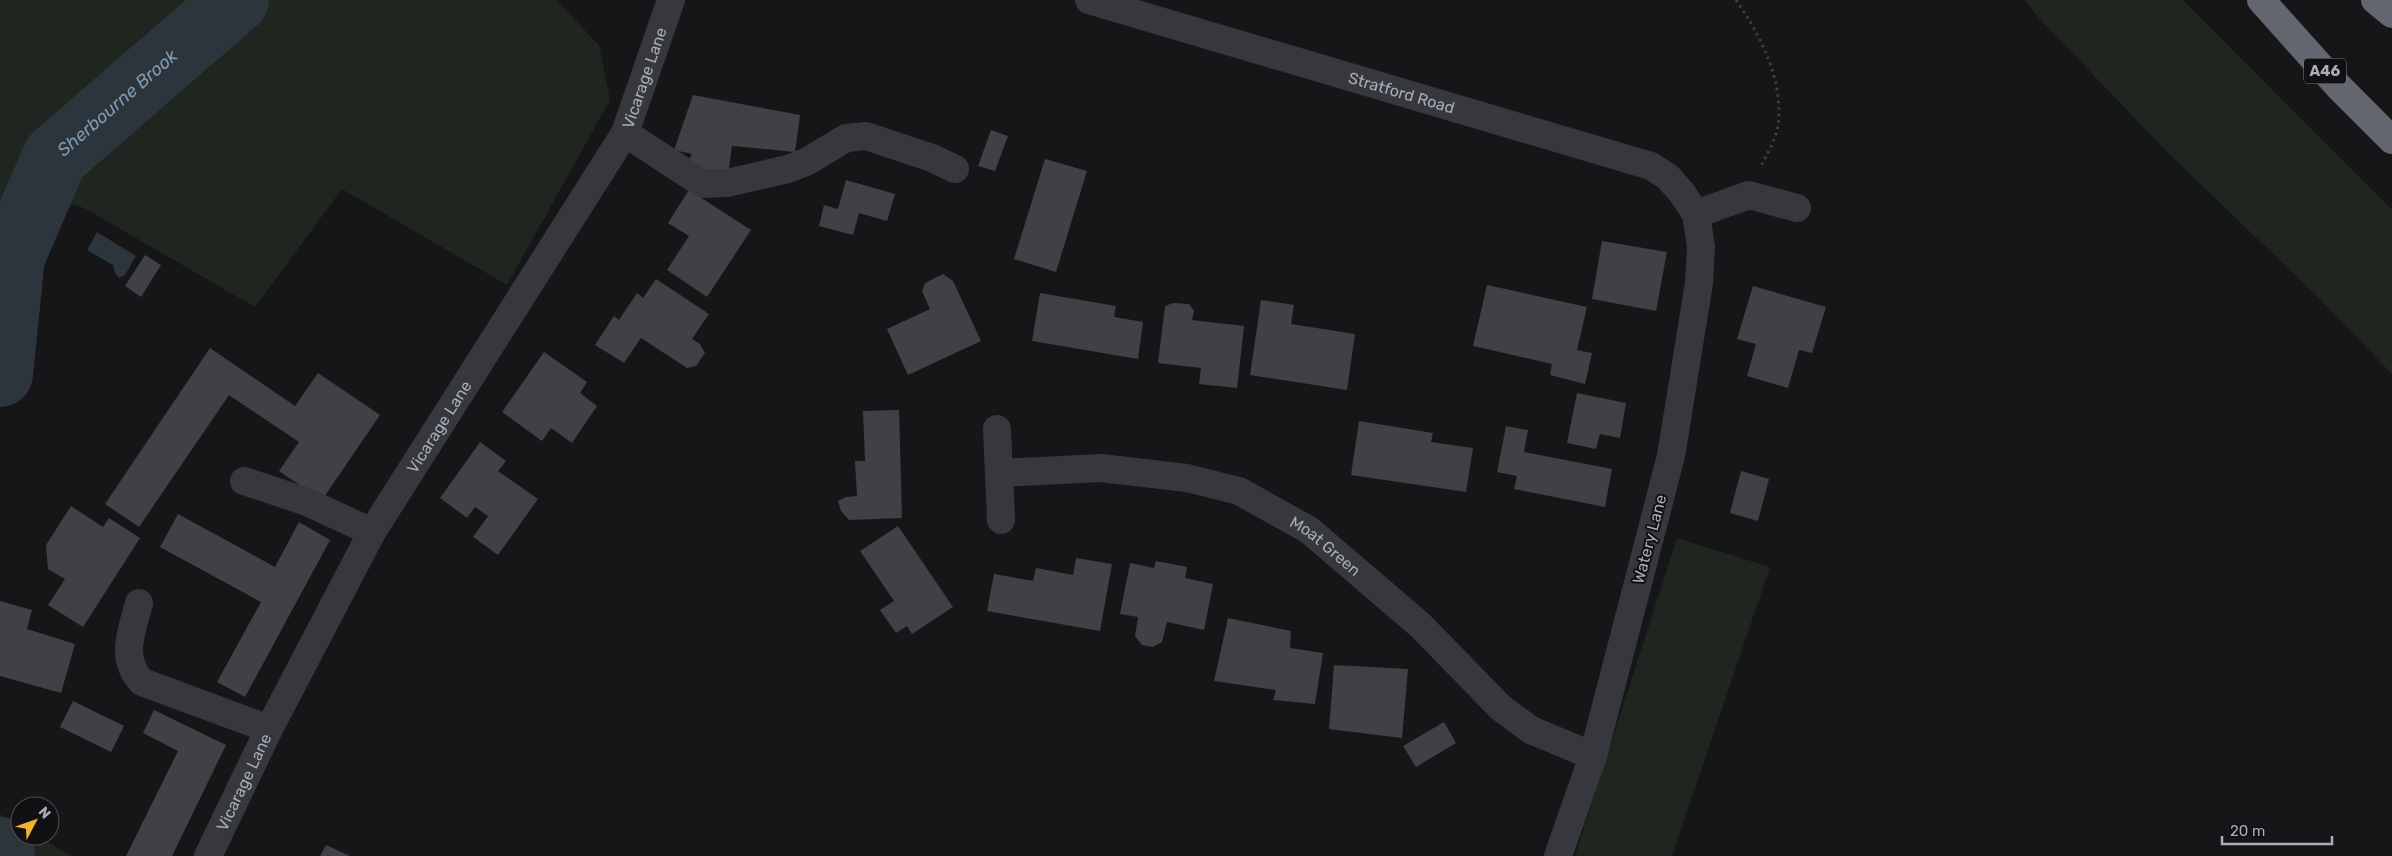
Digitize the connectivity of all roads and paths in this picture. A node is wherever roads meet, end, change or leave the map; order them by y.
1 (672, 0) edge
2 (1089, 0) edge
3 (1736, 0) edge
4 (2261, 0) edge
5 (2375, 0) edge
6 (2392, 14) edge
7 (625, 133) junction
8 (2392, 140) edge
9 (954, 169) dead end
10 (1749, 195) junction
11 (1796, 208) dead end
12 (1696, 214) junction
13 (997, 429) dead end
14 (999, 473) junction
15 (244, 481) dead end
16 (1001, 520) dead end
17 (372, 532) junction
18 (139, 603) dead end
19 (269, 729) junction
20 (1593, 756) junction
21 (208, 856) edge
22 (1558, 856) edge

1 - 7 street, Vicarage Lane
2 - 12 street, Stratford Road
3 - 10 path
4 - 8 highway, A46
5 - 6 highway
7 - 9 street
7 - 17 street, Vicarage Lane
10 - 11 street
10 - 12 street
12 - 20 street, Watery Lane
13 - 14 street
14 - 16 street
14 - 20 street, Moat Green
15 - 17 street
17 - 19 street, Vicarage Lane
18 - 19 street
19 - 21 street, Vicarage Lane
20 - 22 street, Watery Lane

